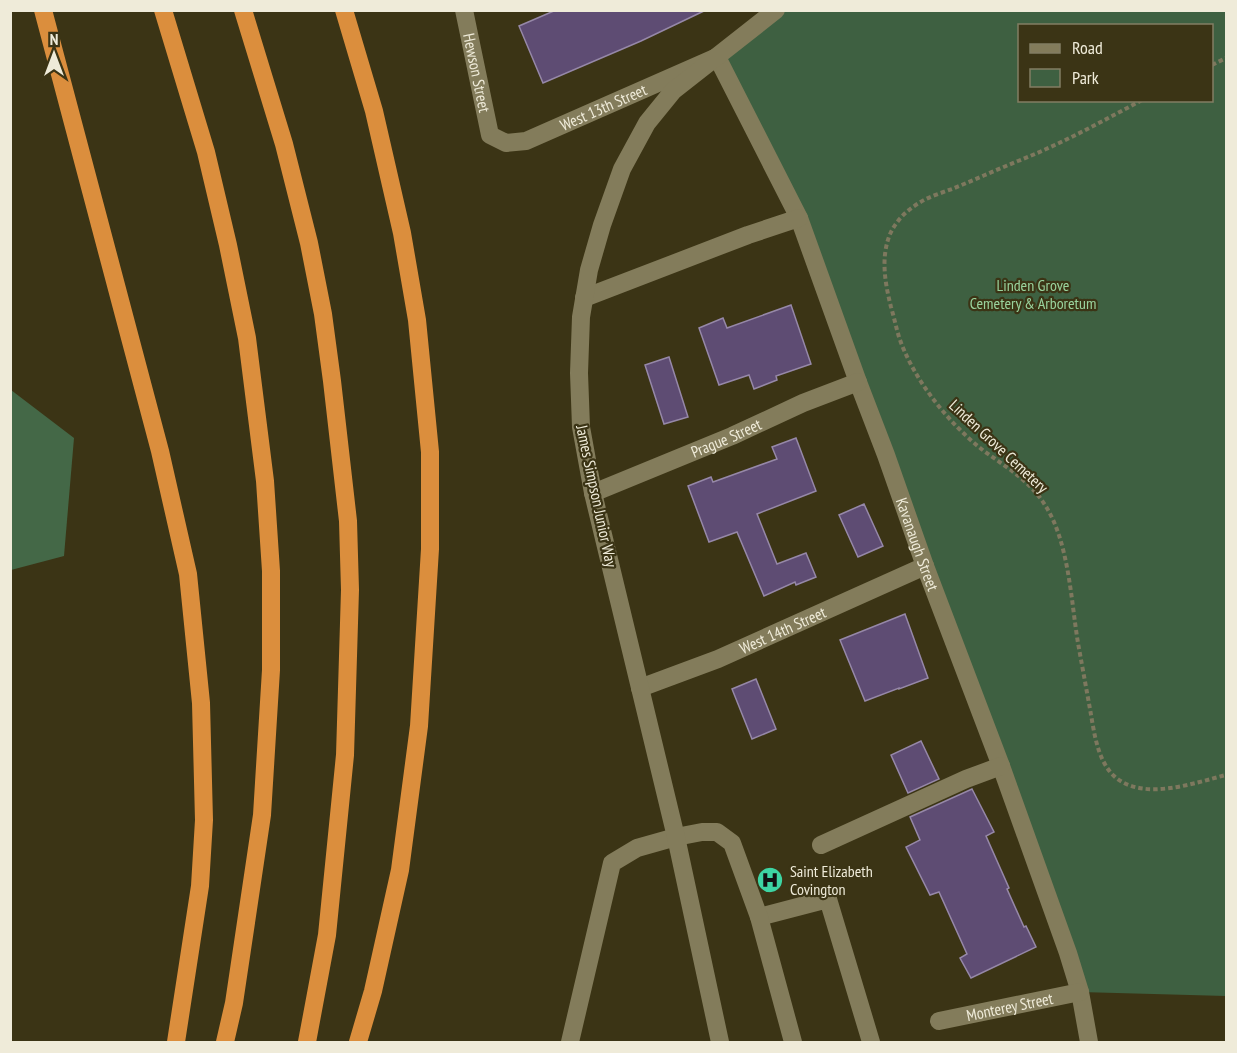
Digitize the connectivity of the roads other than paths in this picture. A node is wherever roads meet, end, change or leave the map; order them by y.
1 (43, 10) edge
2 (163, 10) edge
3 (243, 10) edge
4 (344, 10) edge
5 (464, 10) edge
6 (776, 10) edge
7 (717, 57) junction
8 (490, 135) joint
9 (800, 218) junction
10 (584, 298) junction
11 (858, 382) junction
12 (593, 493) junction
13 (925, 566) junction
14 (640, 688) junction
15 (1001, 766) junction
16 (676, 837) junction
17 (822, 845) dead end
18 (759, 917) junction
19 (1080, 992) junction
20 (939, 1021) dead end
21 (176, 1042) edge
22 (225, 1042) edge
23 (307, 1042) edge
24 (358, 1042) edge
25 (570, 1042) edge
26 (720, 1042) edge
27 (793, 1042) edge
28 (871, 1042) edge
29 (1089, 1042) edge

1 - 21 highway
2 - 22 highway
3 - 23 highway
4 - 24 highway
5 - 8 street, Hewson Street
6 - 7 street, James Simpson Junior Way
7 - 8 street, West 13th Street
7 - 9 street, Kavanaugh Street
7 - 10 street, James Simpson Junior Way
9 - 10 street
9 - 11 street, Kavanaugh Street
10 - 12 street, James Simpson Junior Way
11 - 12 street, Prague Street
11 - 13 street, Kavanaugh Street
12 - 14 street, James Simpson Junior Way
13 - 14 street, West 14th Street
13 - 15 street, Kavanaugh Street
14 - 16 street, James Simpson Junior Way
15 - 17 street
15 - 19 street, Kavanaugh Street
16 - 18 street
16 - 25 street
16 - 26 street, James Simpson Junior Way
18 - 27 street
18 - 28 street
19 - 20 street, Monterey Street
19 - 29 street, Kavanaugh Street

